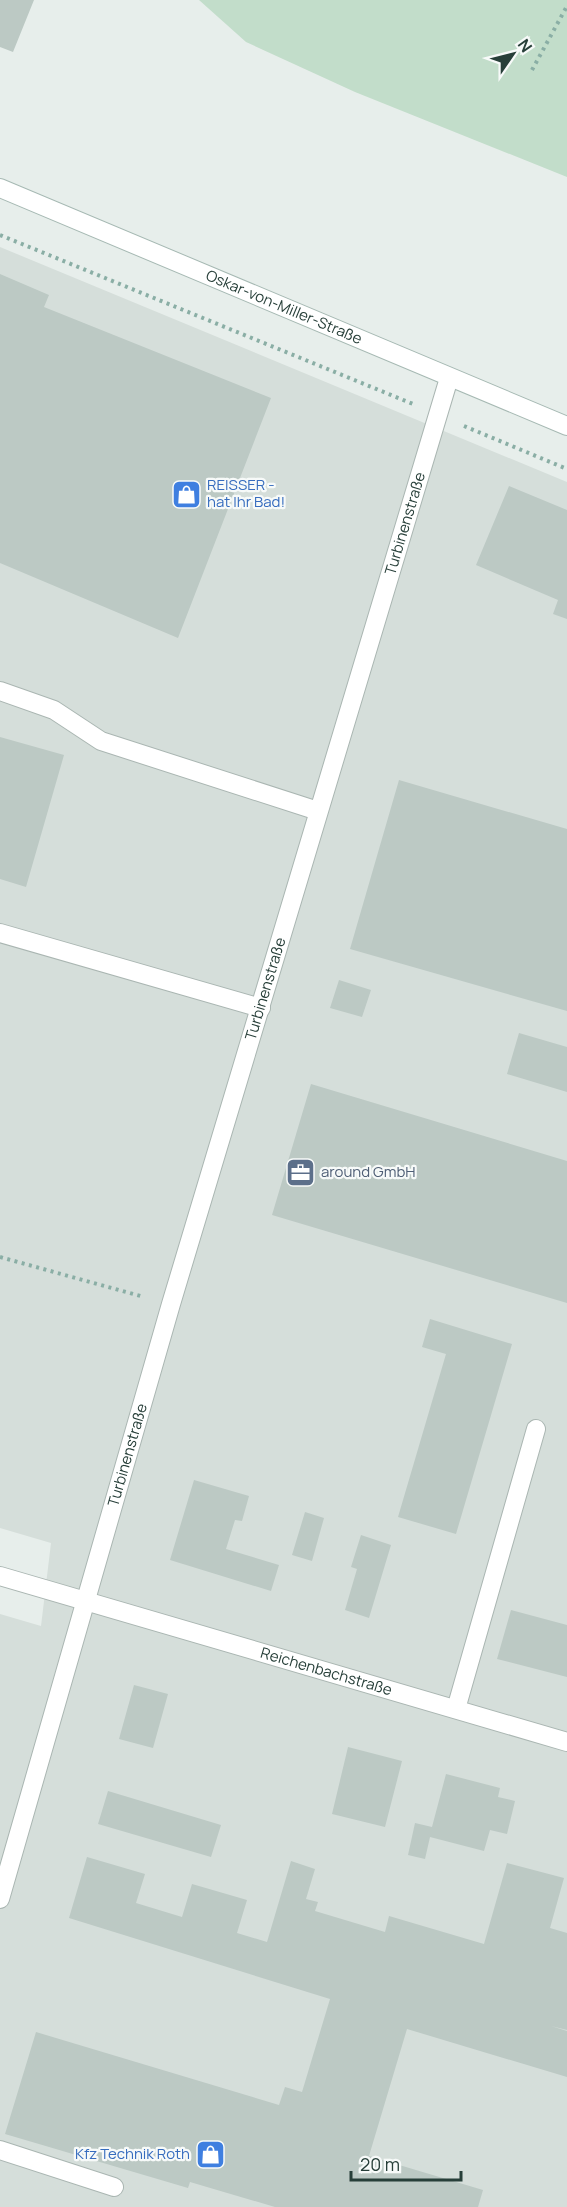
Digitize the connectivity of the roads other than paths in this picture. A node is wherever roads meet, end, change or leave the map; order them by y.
1 (0, 188) edge
2 (449, 378) junction
3 (567, 426) edge
4 (0, 691) edge
5 (318, 811) junction
6 (0, 933) edge
7 (261, 1008) junction
8 (536, 1429) dead end
9 (0, 1576) edge
10 (86, 1601) junction
11 (456, 1709) junction
12 (567, 1742) edge
13 (0, 1899) edge
14 (0, 2150) edge
15 (114, 2187) dead end

1 - 2 street, Oskar-von-Miller-Straße
2 - 3 street, Oskar-von-Miller-Straße
2 - 5 street, Turbinenstraße
4 - 5 street
5 - 7 street, Turbinenstraße
6 - 7 street
7 - 10 street, Turbinenstraße
8 - 11 street
9 - 10 street
10 - 11 street, Reichenbachstraße
10 - 13 street, Turbinenstraße
11 - 12 street, Reichenbachstraße
14 - 15 street

